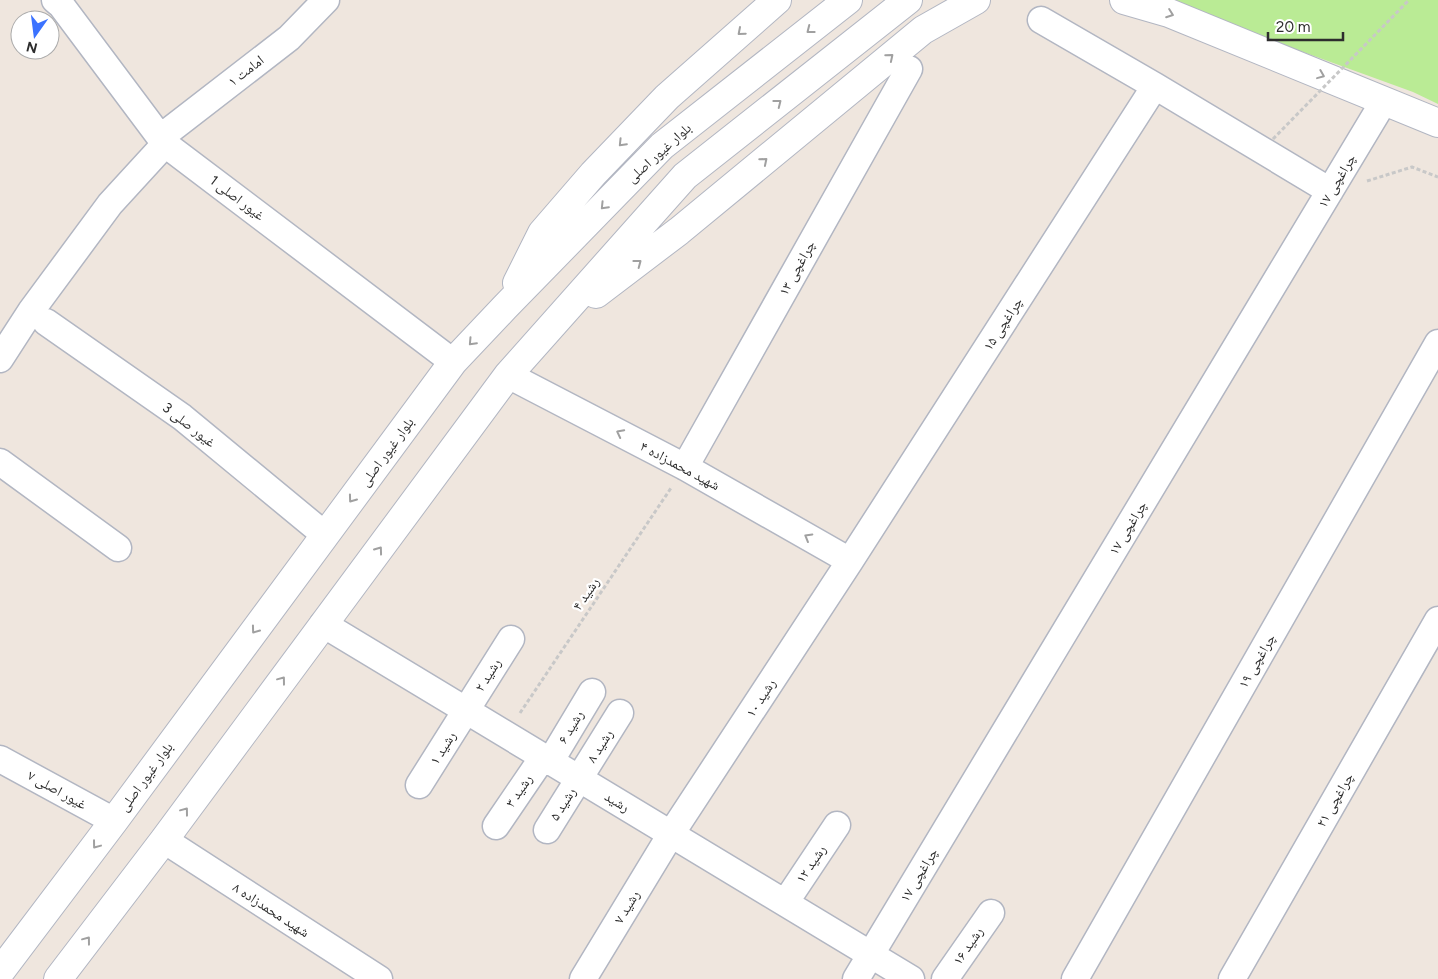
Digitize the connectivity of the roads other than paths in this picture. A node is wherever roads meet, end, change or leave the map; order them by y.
1 (326, 0) edge
2 (777, 0) edge
3 (848, 0) edge
4 (908, 0) edge
5 (976, 0) edge
6 (1124, 0) edge
7 (62, 2) edge
8 (1041, 20) dead end
9 (909, 69) dead end
10 (1155, 86) junction
11 (1384, 101) junction
12 (1438, 123) edge
13 (163, 140) junction
14 (1330, 191) junction
15 (505, 307) junction
16 (46, 322) dead end
17 (543, 335) junction
18 (1438, 343) edge
19 (0, 359) edge
20 (453, 362) junction
21 (508, 375) junction
22 (0, 462) edge
23 (685, 467) junction
24 (325, 535) junction
25 (118, 548) dead end
26 (850, 561) junction
27 (1438, 620) edge
28 (324, 624) junction
29 (511, 639) dead end
30 (592, 692) dead end
31 (466, 711) junction
32 (620, 713) dead end
33 (0, 759) edge
34 (546, 759) junction
35 (579, 779) junction
36 (419, 785) dead end
37 (114, 821) junction
38 (837, 825) dead end
39 (496, 826) dead end
40 (547, 830) dead end
41 (671, 834) junction
42 (164, 840) junction
43 (785, 903) junction
44 (991, 912) dead end
45 (871, 955) junction
46 (0, 972) edge
47 (58, 979) edge
48 (379, 979) edge
49 (583, 979) edge
50 (856, 979) edge
51 (911, 979) edge
52 (946, 979) edge
53 (1075, 979) edge
54 (1232, 979) edge

1 - 13 street, امامت ۱
2 -> 15 main road
3 -> 15 main road, بلوار غیور اصلی
17 -> 4 main road
17 -> 5 main road
6 -> 11 main road
7 - 13 street, غیور اصلی 1
8 - 10 street
9 - 23 street, چراغچی ۱۳
10 - 14 street
10 - 26 street, چراغچی ۱۵
11 - 12 main road
11 - 14 street, چراغچی ۱۷
13 - 19 street, امامت ۱
13 - 20 street, غیور اصلی 1
14 - 45 street, چراغچی ۱۷
15 -> 20 main road, بلوار غیور اصلی
16 - 24 street, غیور صلی 3
17 - 21 main road
18 - 53 street, چراغچی ۱۹
20 -> 24 main road, بلوار غیور اصلی
23 -> 21 street, شهید محمدزاده ۴
28 -> 21 main road
22 - 25 street
26 -> 23 street, شهید محمدزاده ۴
24 -> 37 main road, بلوار غیور اصلی
26 - 41 street, رشید ۱۰
27 - 54 street, چراغچی ۲۱
28 - 31 street, رشید
42 -> 28 main road
29 - 31 street, رشید ۲
30 - 34 street, رشید ۶
31 - 34 street, رشید
31 - 36 street, رشید ۱
32 - 35 street, رشید ۸
33 - 37 street, غیور اصلی ۷
34 - 35 street, رشید
34 - 39 street, رشید ۳
35 - 40 street, رشید ۵
35 - 41 street, رشید
37 -> 46 main road, بلوار غیور اصلی
38 - 43 street, رشید ۱۲
41 - 43 street, رشید
41 - 49 street, رشید ۷
47 -> 42 main road
42 - 48 street, شهید محمدزاده ۸
43 - 45 street, رشید
44 - 52 street, رشید ۱۶
45 - 50 street, چراغچی ۱۷
45 - 51 street, رشید

